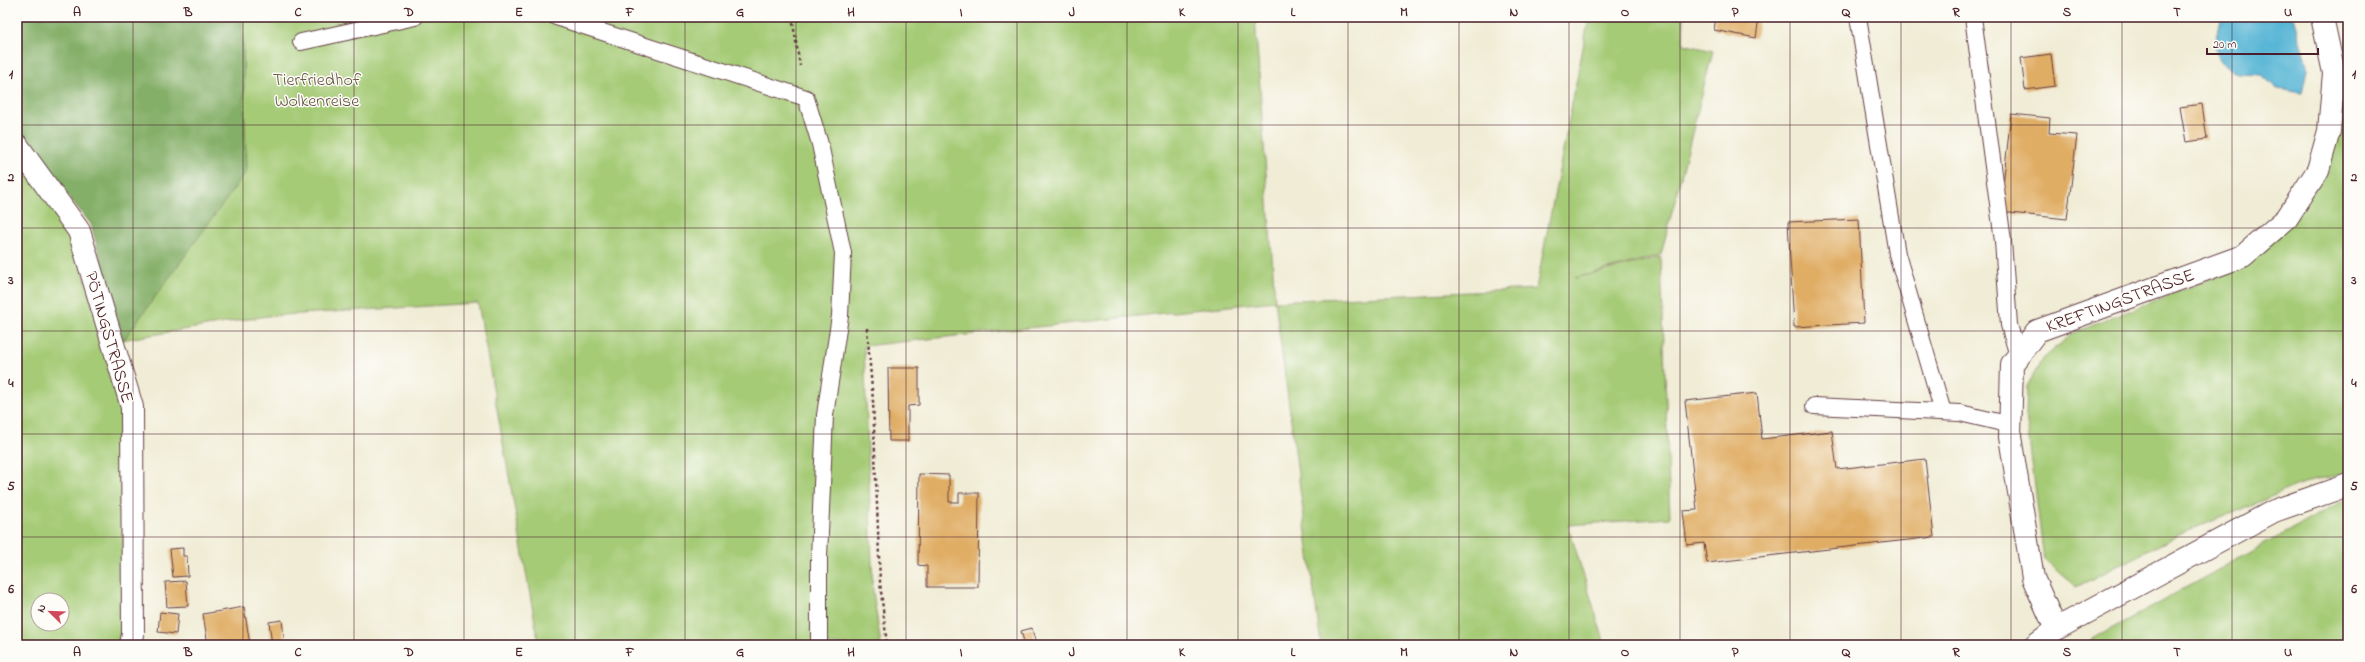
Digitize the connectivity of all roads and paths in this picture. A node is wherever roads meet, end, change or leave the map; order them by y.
1 (415, 17) edge
2 (556, 17) edge
3 (792, 17) edge
4 (1858, 17) edge
5 (1973, 17) edge
6 (2322, 17) edge
7 (301, 42) dead end
8 (806, 98) junction
9 (17, 146) edge
10 (867, 327) dead end
11 (2018, 356) junction
12 (1814, 406) dead end
13 (1943, 412) junction
14 (2011, 425) junction
15 (2348, 486) edge
16 (2056, 629) junction
17 (131, 645) edge
18 (819, 645) edge
19 (887, 645) edge
20 (2035, 645) edge

1 - 7 lane
2 - 8 lane
3 - 8 path
4 - 13 lane
5 - 11 lane
6 - 11 street, KREFTINGSTRASSE
8 - 18 lane
9 - 17 street, PÖTINGSTRASSE
10 - 19 path
11 - 14 street, KREFTINGSTRASSE
12 - 13 lane
13 - 14 lane
14 - 16 street, KREFTINGSTRASSE
15 - 16 street
16 - 20 street

